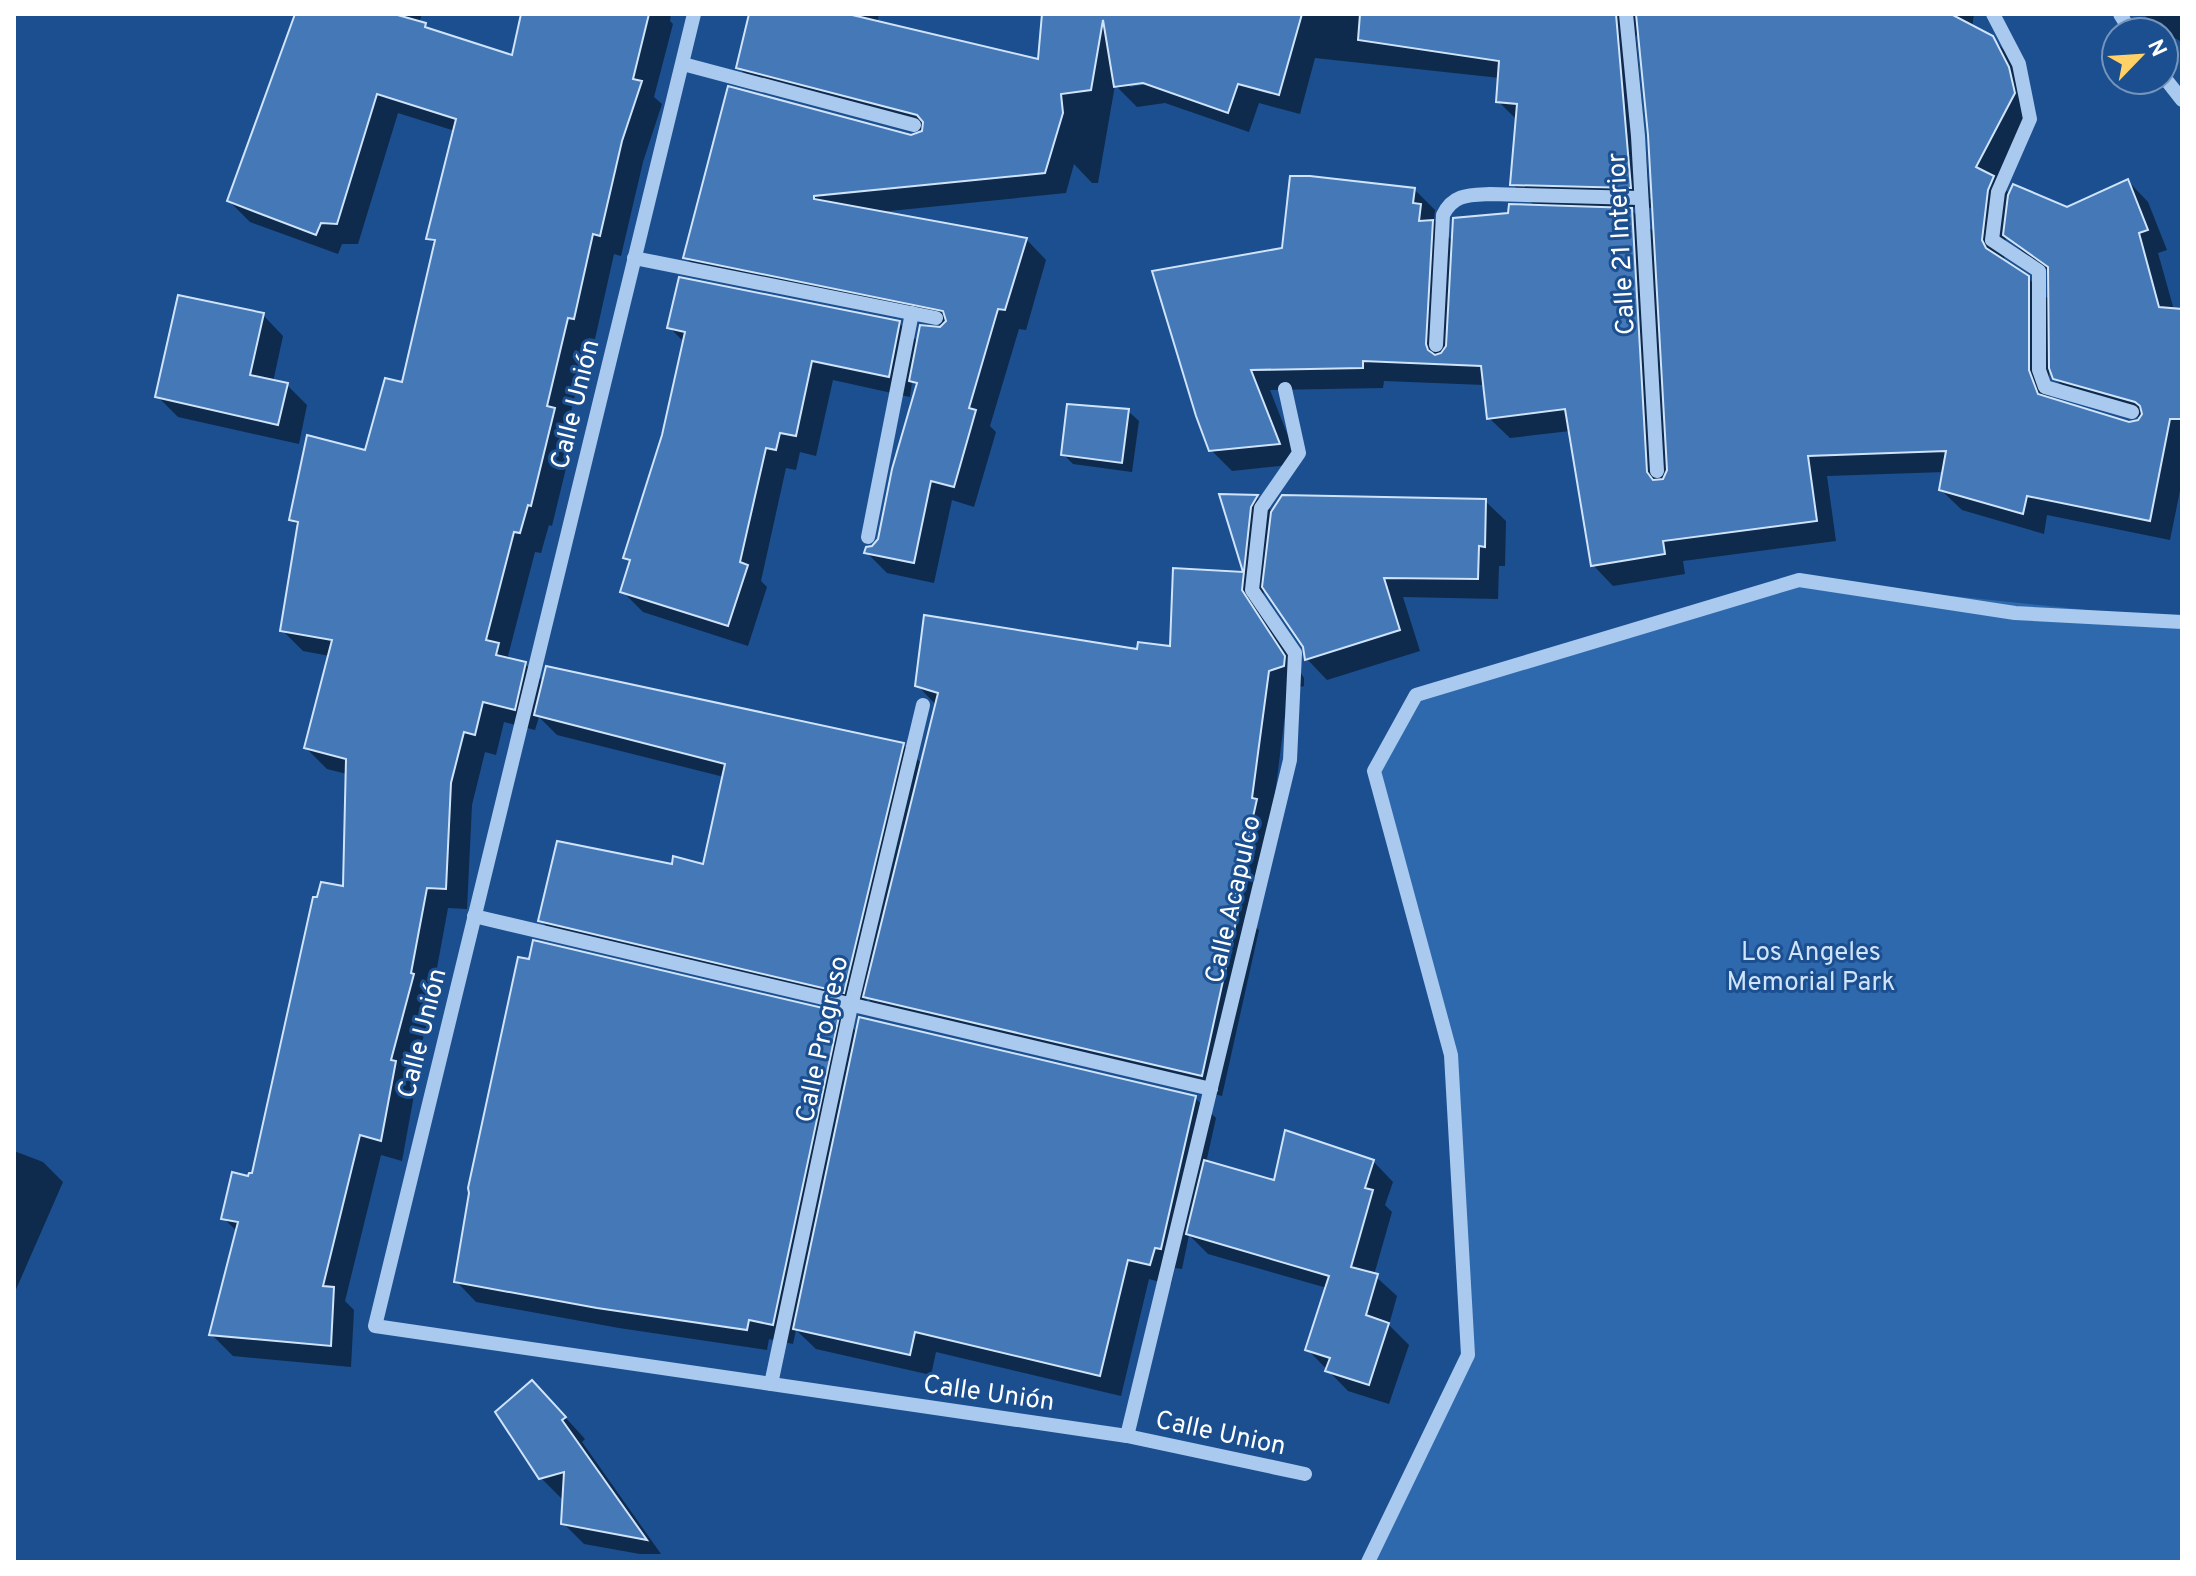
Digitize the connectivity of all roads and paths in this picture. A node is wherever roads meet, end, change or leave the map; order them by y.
1 (694, 14) edge
2 (1626, 14) edge
3 (1993, 14) edge
4 (683, 64) junction
5 (914, 125) dead end
6 (1640, 198) junction
7 (634, 258) junction
8 (912, 313) junction
9 (936, 318) dead end
10 (1436, 345) dead end
11 (1285, 389) dead end
12 (2132, 412) dead end
13 (1657, 471) dead end
14 (868, 537) dead end
15 (2182, 622) edge
16 (923, 705) dead end
17 (474, 916) junction
18 (851, 1006) junction
19 (1211, 1089) junction
20 (771, 1384) junction
21 (1127, 1436) junction
22 (1305, 1474) dead end
23 (1368, 1562) edge

1 - 4 street, Calle Unión
2 - 6 street, Calle 21 Interior
3 - 12 street
4 - 5 street
4 - 7 street, Calle Unión
6 - 10 street
6 - 13 street, Calle 21 Interior
7 - 8 street
7 - 17 street, Calle Unión
8 - 9 street
8 - 14 street
11 - 19 street, Calle Acapulco
15 - 23 street
16 - 18 street, Calle Progreso
17 - 18 street
17 - 20 street, Calle Unión
18 - 19 street
18 - 20 street, Calle Progreso
19 - 21 street, Calle Acapulco
20 - 21 street, Calle Unión
21 - 22 street, Calle Union

